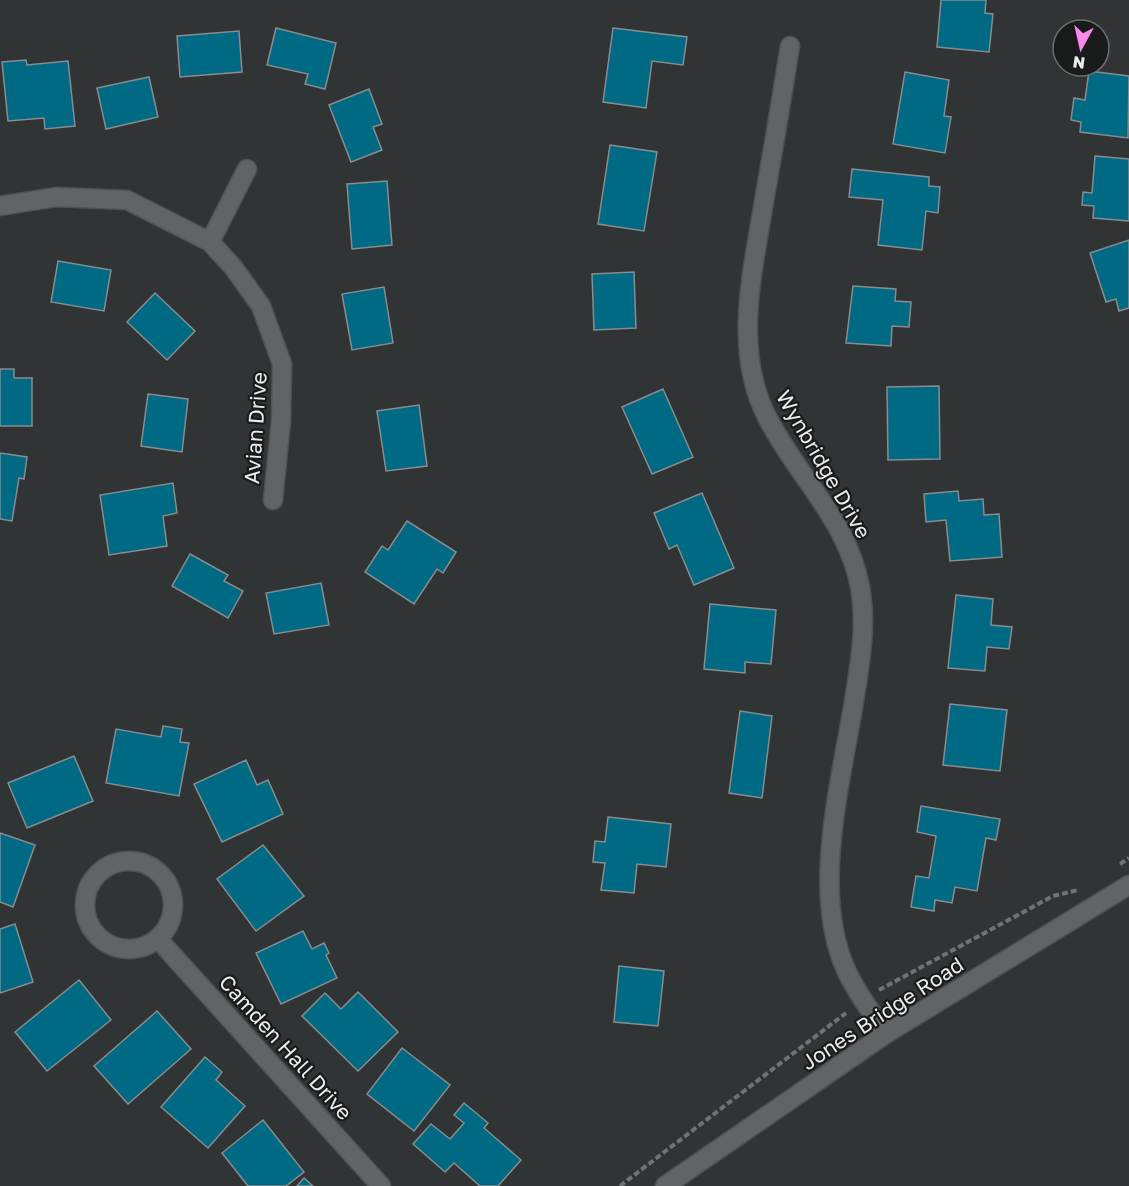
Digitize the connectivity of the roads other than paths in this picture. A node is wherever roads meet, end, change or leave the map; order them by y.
1 (790, 46) dead end
2 (247, 170) dead end
3 (0, 206) edge
4 (210, 242) junction
5 (273, 500) dead end
6 (1129, 885) edge
7 (158, 939) junction
8 (887, 1033) junction
9 (381, 1186) edge
10 (664, 1186) edge

1 - 8 street, Wynbridge Drive
2 - 4 street
3 - 4 street, Avian Drive
4 - 5 street, Avian Drive
6 - 8 street, Jones Bridge Road
7 - 7 street
7 - 9 street, Camden Hall Drive
8 - 10 street, Jones Bridge Road

